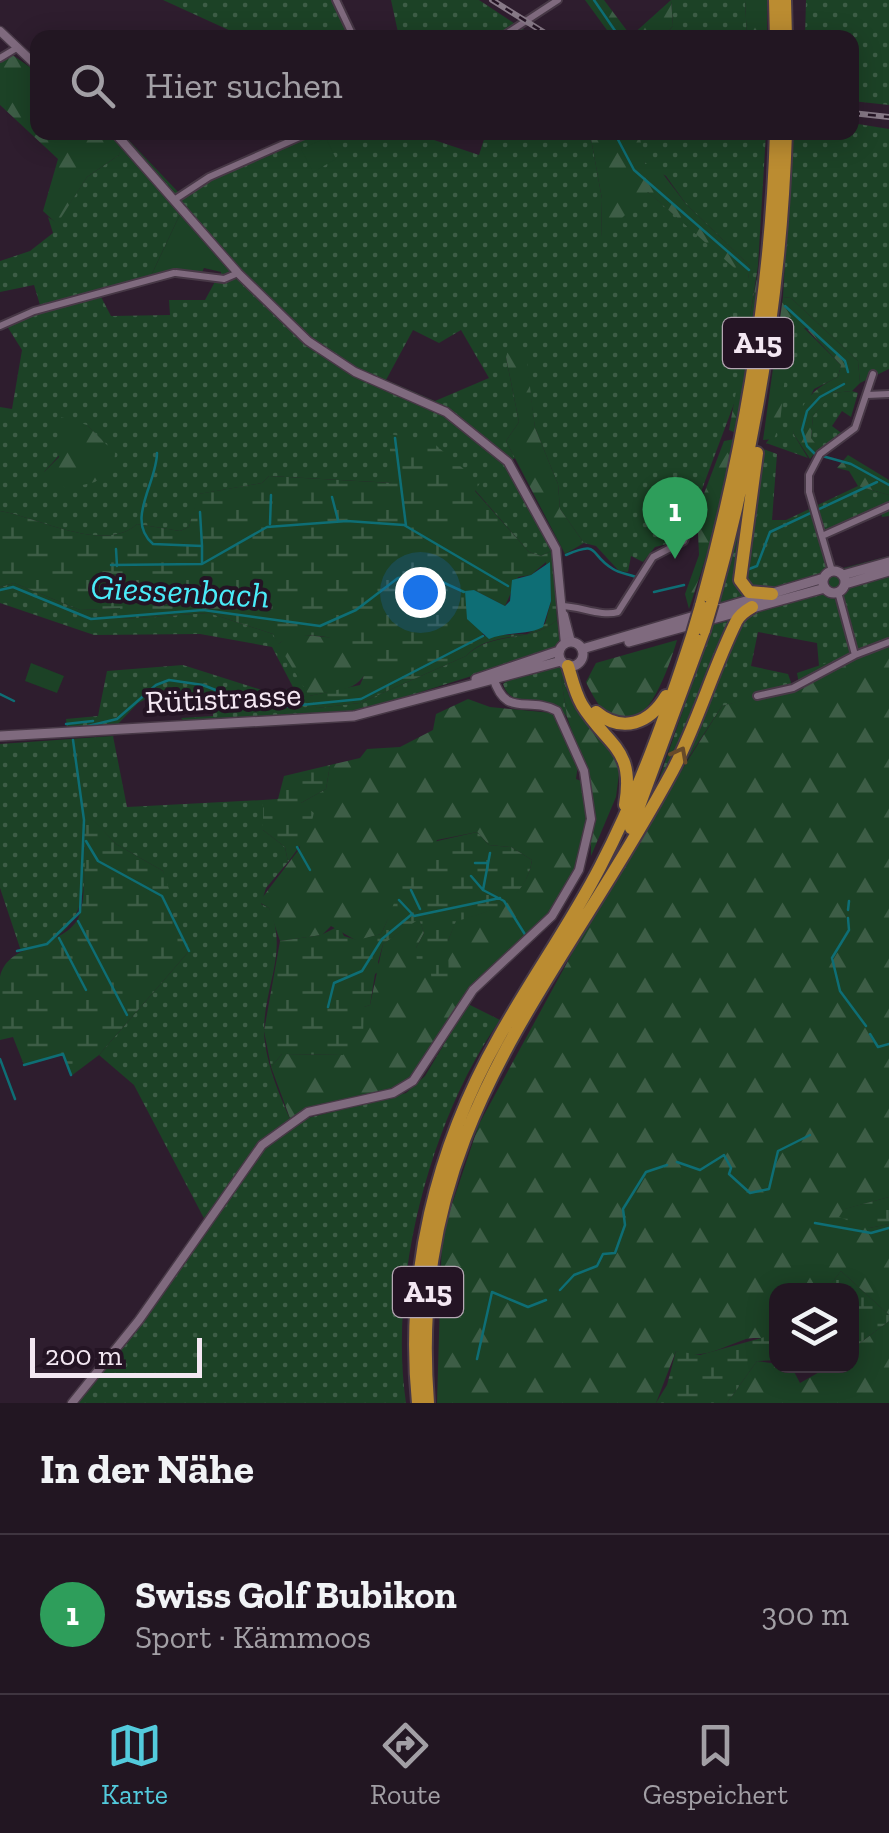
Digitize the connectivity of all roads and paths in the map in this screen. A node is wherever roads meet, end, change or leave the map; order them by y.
1 (336, 0) edge
2 (558, 0) edge
3 (775, 0) edge
4 (785, 0) edge
5 (350, 30) edge
6 (512, 30) edge
7 (776, 30) edge
8 (786, 30) edge
9 (0, 31) edge
10 (15, 49) junction
11 (0, 58) edge
12 (30, 61) edge
13 (121, 140) edge
14 (293, 140) edge
15 (775, 140) edge
16 (785, 140) edge
17 (174, 200) junction
18 (238, 274) junction
19 (0, 326) edge
20 (767, 348) junction
21 (873, 374) dead end
22 (889, 394) edge
23 (867, 396) junction
24 (889, 506) edge
25 (694, 515) dead end
26 (822, 536) junction
27 (889, 562) edge
28 (889, 570) edge
29 (827, 579) junction
30 (842, 584) junction
31 (772, 594) junction
32 (706, 604) junction
33 (561, 606) junction
34 (748, 606) junction
35 (698, 632) junction
36 (889, 642) edge
37 (571, 654) junction
38 (855, 655) junction
39 (686, 656) junction
40 (493, 676) junction
41 (757, 696) dead end
42 (0, 736) edge
43 (621, 826) junction
44 (575, 931) junction
45 (72, 1403) edge
46 (418, 1403) edge
47 (428, 1403) edge

1 - 5 street
2 - 6 street
3 - 7 highway
4 - 8 highway
9 - 10 street
10 - 11 street
10 - 12 street
13 - 17 street
14 - 17 street
15 - 32 highway, A15
16 - 20 highway, A15
17 - 18 street
18 - 19 street
18 - 33 street
20 - 31 highway
20 - 32 highway, A15
21 - 23 street
22 - 23 street
23 - 26 street
24 - 26 street
25 - 33 street
26 - 29 street
27 - 30 main road
28 - 30 main road
29 - 30 main road
29 - 30 main road
29 - 31 main road
29 - 34 main road
30 - 38 street
31 - 34 main road
32 - 35 highway, A15, bridge
33 - 37 street
34 - 37 main road, Rütistrasse
44 -> 34 highway
35 - 39 highway, A15
35 - 44 highway, A15
36 - 38 street
37 - 39 highway
37 - 40 main road, Rütistrasse
37 - 43 highway
38 - 41 street
39 - 43 highway, A15
40 - 42 main road, Rütistrasse
40 - 45 street
43 - 46 highway, A15
44 - 47 highway, A15

